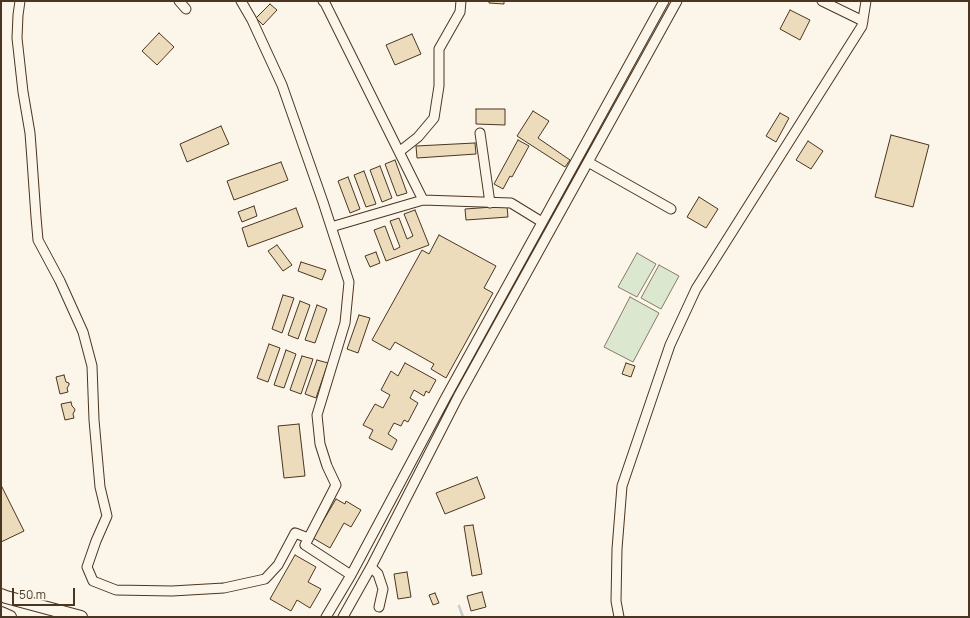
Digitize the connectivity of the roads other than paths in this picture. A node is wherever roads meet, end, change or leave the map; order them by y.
1 (20, 1) edge
2 (179, 1) edge
3 (241, 1) edge
4 (323, 1) edge
5 (461, 1) edge
6 (664, 1) edge
7 (677, 1) edge
8 (822, 1) edge
9 (866, 1) edge
10 (186, 9) dead end
11 (863, 21) junction
12 (480, 133) dead end
13 (399, 152) junction
14 (588, 162) junction
15 (423, 200) junction
16 (490, 203) junction
17 (671, 209) dead end
18 (542, 222) junction
19 (331, 227) junction
20 (308, 538) junction
21 (370, 567) junction
22 (351, 575) junction
23 (1, 595) edge
24 (379, 607) dead end
25 (1, 613) edge
26 (10, 617) edge
27 (81, 617) edge
28 (326, 617) edge
29 (343, 617) edge
30 (619, 617) edge

1 - 20 street
2 - 10 street
3 - 19 street
4 - 13 street
5 - 13 street
6 - 18 street
7 - 14 street
8 - 11 street
9 - 11 street
11 - 30 street
12 - 16 street
13 - 15 street
14 - 17 street
14 - 21 street
15 - 16 street
15 - 19 street
16 - 18 street
18 - 22 street
19 - 20 street
20 - 22 street
21 - 24 street
21 - 29 street
22 - 28 street
23 - 27 main road
25 - 26 main road

